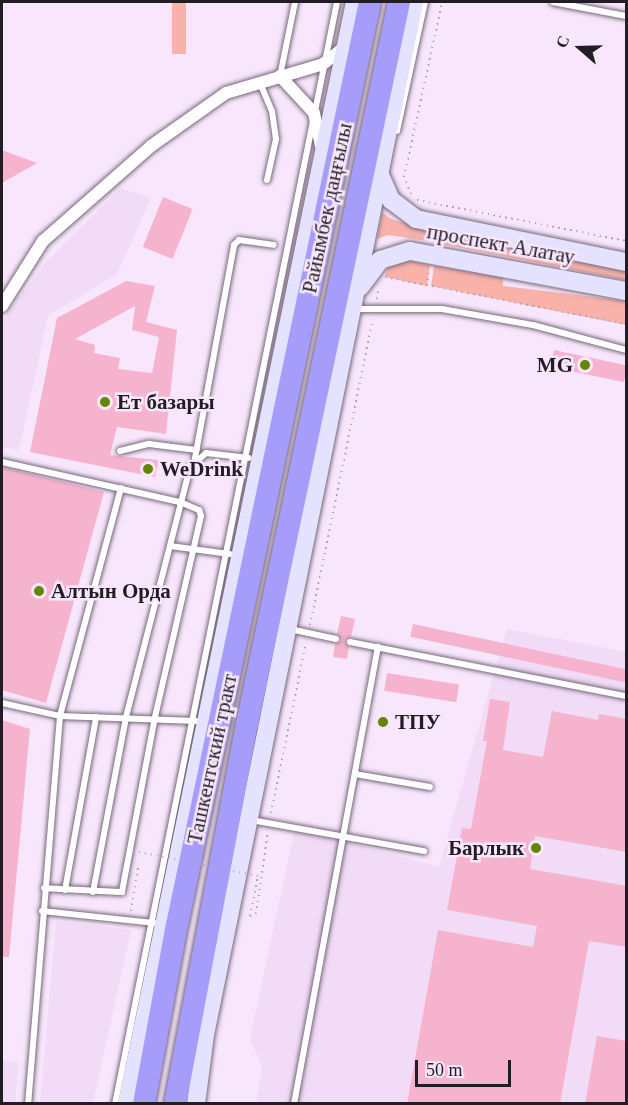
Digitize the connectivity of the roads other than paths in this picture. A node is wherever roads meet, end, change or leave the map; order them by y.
1 (294, 2) edge
2 (337, 2) edge
3 (354, 2) edge
4 (370, 2) edge
5 (399, 2) edge
6 (414, 2) edge
7 (425, 2) edge
8 (553, 2) edge
9 (627, 16) edge
10 (345, 47) junction
11 (322, 64) junction
12 (280, 76) junction
13 (259, 83) junction
14 (314, 113) junction
15 (321, 161) junction
16 (373, 164) junction
17 (267, 180) dead end
18 (274, 244) dead end
19 (627, 262) edge
20 (627, 291) edge
21 (353, 304) junction
22 (2, 306) edge
23 (627, 350) edge
24 (284, 414) joint
25 (197, 450) junction
26 (120, 452) dead end
27 (195, 458) junction
28 (252, 458) junction
29 (2, 462) edge
30 (121, 489) junction
31 (180, 502) junction
32 (170, 546) junction
33 (194, 548) junction
34 (232, 555) junction
35 (291, 629) junction
36 (336, 639) dead end
37 (350, 642) dead end
38 (378, 647) junction
39 (627, 696) edge
40 (2, 703) edge
41 (60, 716) junction
42 (96, 717) junction
43 (126, 717) junction
44 (155, 717) junction
45 (199, 721) junction
46 (355, 774) junction
47 (430, 787) dead end
48 (252, 820) junction
49 (343, 835) junction
50 (424, 850) dead end
51 (44, 888) junction
52 (65, 890) junction
53 (93, 892) junction
54 (42, 911) junction
55 (156, 923) junction
56 (189, 1103) edge
57 (28, 1104) edge
58 (115, 1104) edge
59 (127, 1104) edge
60 (144, 1104) edge
61 (294, 1104) edge

1 - 12 lane
2 - 11 lane
3 - 10 main road
4 - 24 highway, Райымбек даңғылы
5 - 16 highway, Райымбек даңғылы
6 - 16 main road
7 - 16 lane
8 - 9 lane
10 - 11 street
10 - 15 main road
11 - 12 street
11 - 14 lane
12 - 13 street
12 - 14 street
13 - 17 lane
13 - 22 street
14 - 15 street
14 - 28 lane
15 - 28 main road
16 - 19 main road, проспект Алатау
16 - 21 main road
16 - 56 highway, Райымбек даңғылы
18 - 25 lane
20 - 21 main road, проспект Алатау
21 - 23 lane
21 - 35 main road
24 - 60 highway, Ташкентский тракт
25 - 26 lane
25 - 27 lane
27 - 28 lane
27 - 31 lane
28 - 34 main road
29 - 30 lane
30 - 31 lane
30 - 41 lane
31 - 32 lane
31 - 33 lane
32 - 33 lane
32 - 43 lane
33 - 34 lane
33 - 44 lane
34 - 45 main road
35 - 36 lane
35 - 48 main road
37 - 38 lane
38 - 39 lane
38 - 46 lane
40 - 41 lane
41 - 42 lane
41 - 51 lane
42 - 43 lane
42 - 52 lane
43 - 44 lane
43 - 53 lane
44 - 45 lane
44 - 53 lane
45 - 55 main road
46 - 47 lane
46 - 49 lane
48 - 49 lane
48 - 56 main road
49 - 50 lane
49 - 61 lane
51 - 52 lane
51 - 54 lane
52 - 53 lane
54 - 55 lane
54 - 57 lane
55 - 58 lane
55 - 59 main road

